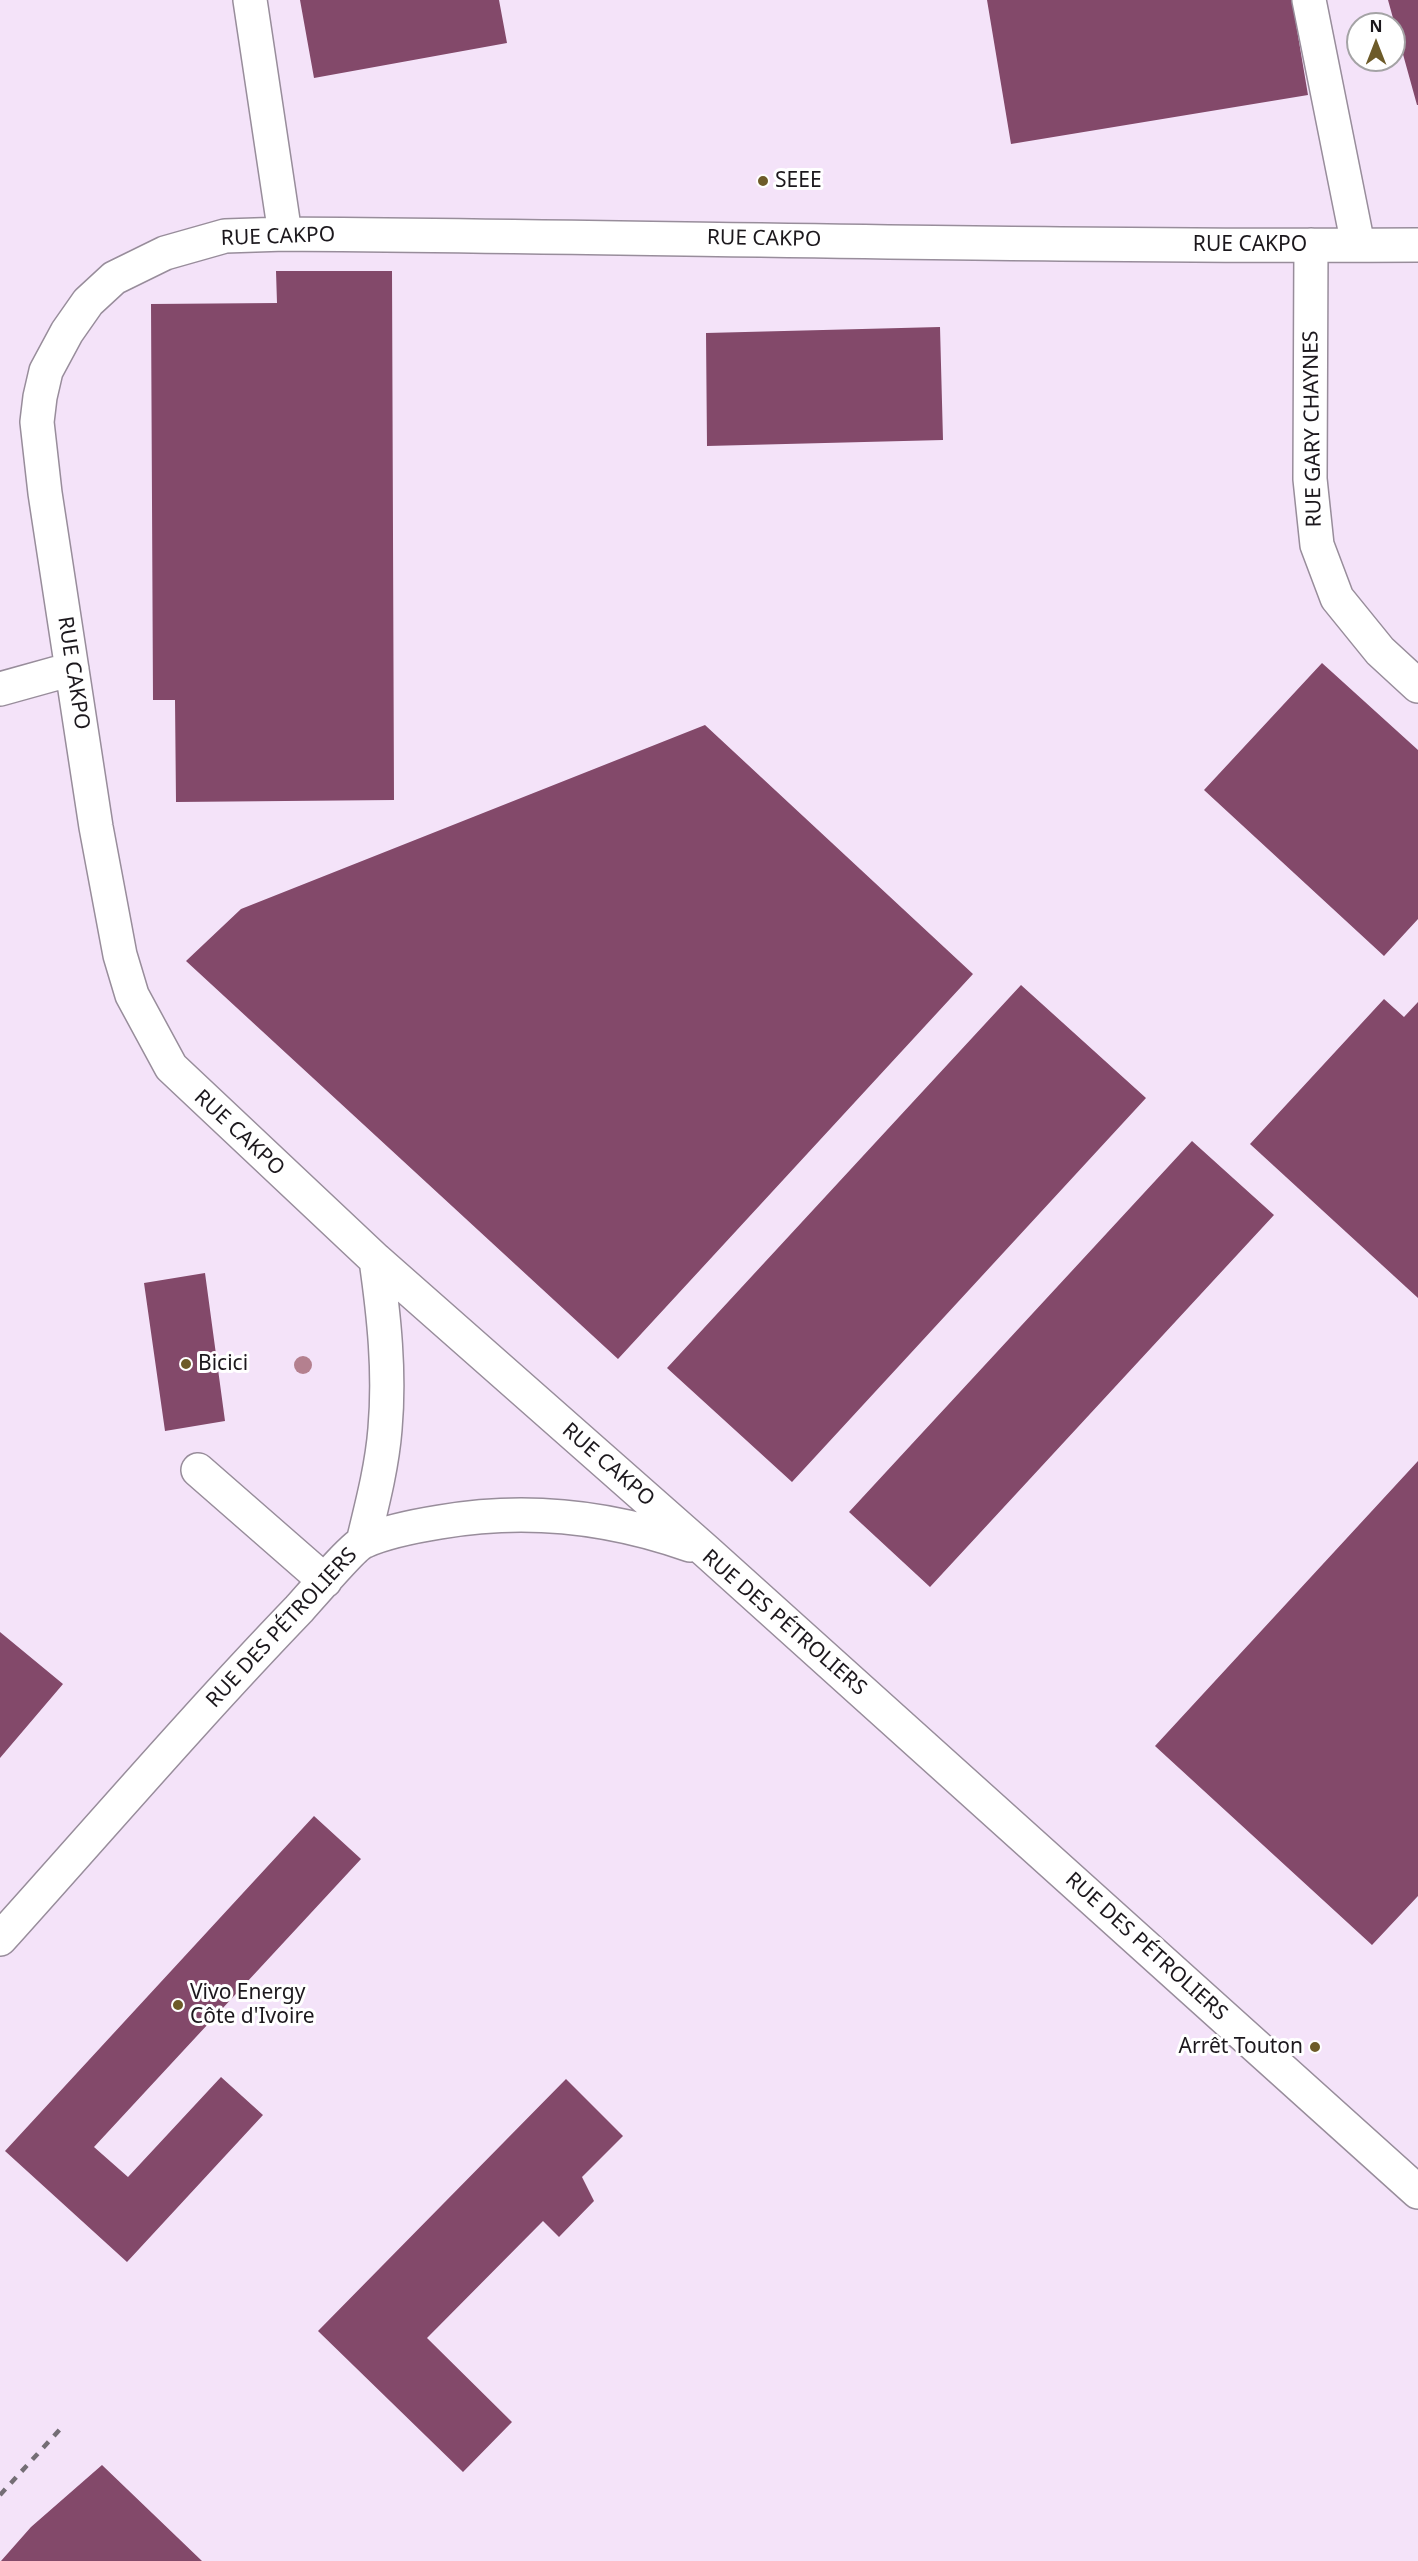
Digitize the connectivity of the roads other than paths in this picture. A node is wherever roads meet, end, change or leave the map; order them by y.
1 (250, 0) edge
2 (1309, 0) edge
3 (285, 234) junction
4 (1311, 245) junction
5 (1358, 245) junction
6 (1418, 245) edge
7 (72, 669) junction
8 (1418, 686) edge
9 (0, 689) edge
10 (376, 1260) junction
11 (198, 1470) dead end
12 (363, 1542) junction
13 (706, 1551) junction
14 (325, 1581) junction
15 (0, 1940) edge
16 (1418, 2192) edge

1 - 3 street
2 - 5 street
3 - 4 street, RUE CAKPO
3 - 7 street, RUE CAKPO
4 - 5 street, RUE CAKPO
4 - 8 street, RUE GARY CHAYNES
5 - 6 street, RUE CAKPO
7 - 9 street
7 - 10 street, RUE CAKPO
10 - 12 street
10 - 13 street, RUE CAKPO
11 - 14 street
12 - 13 street, RUE DES PÉTROLIERS
12 - 14 street, RUE DES PÉTROLIERS
13 - 16 street, RUE DES PÉTROLIERS
14 - 15 street, RUE DES PÉTROLIERS

